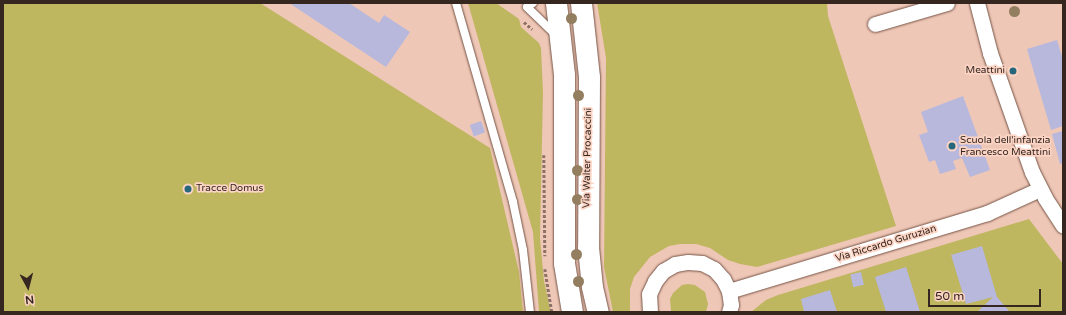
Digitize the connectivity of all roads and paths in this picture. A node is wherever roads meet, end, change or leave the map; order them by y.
1 (456, 3) edge
2 (556, 3) edge
3 (581, 3) edge
4 (947, 3) edge
5 (977, 3) edge
6 (527, 4) edge
7 (526, 18) dead end
8 (875, 24) dead end
9 (536, 32) dead end
10 (561, 39) junction
11 (544, 154) dead end
12 (1040, 189) junction
13 (1063, 226) edge
14 (729, 291) junction
15 (530, 312) edge
16 (552, 312) edge
17 (572, 312) edge
18 (598, 312) edge
19 (650, 312) edge
20 (729, 312) edge

1 - 15 lane
2 - 10 street
3 - 18 street, Via Walter Procaccini
4 - 8 street
5 - 12 street
6 - 10 lane
7 - 9 path
10 - 17 street
11 - 16 path
12 - 13 street
12 - 14 street, Via Riccardo Guruzian
14 - 19 street
14 - 20 street

